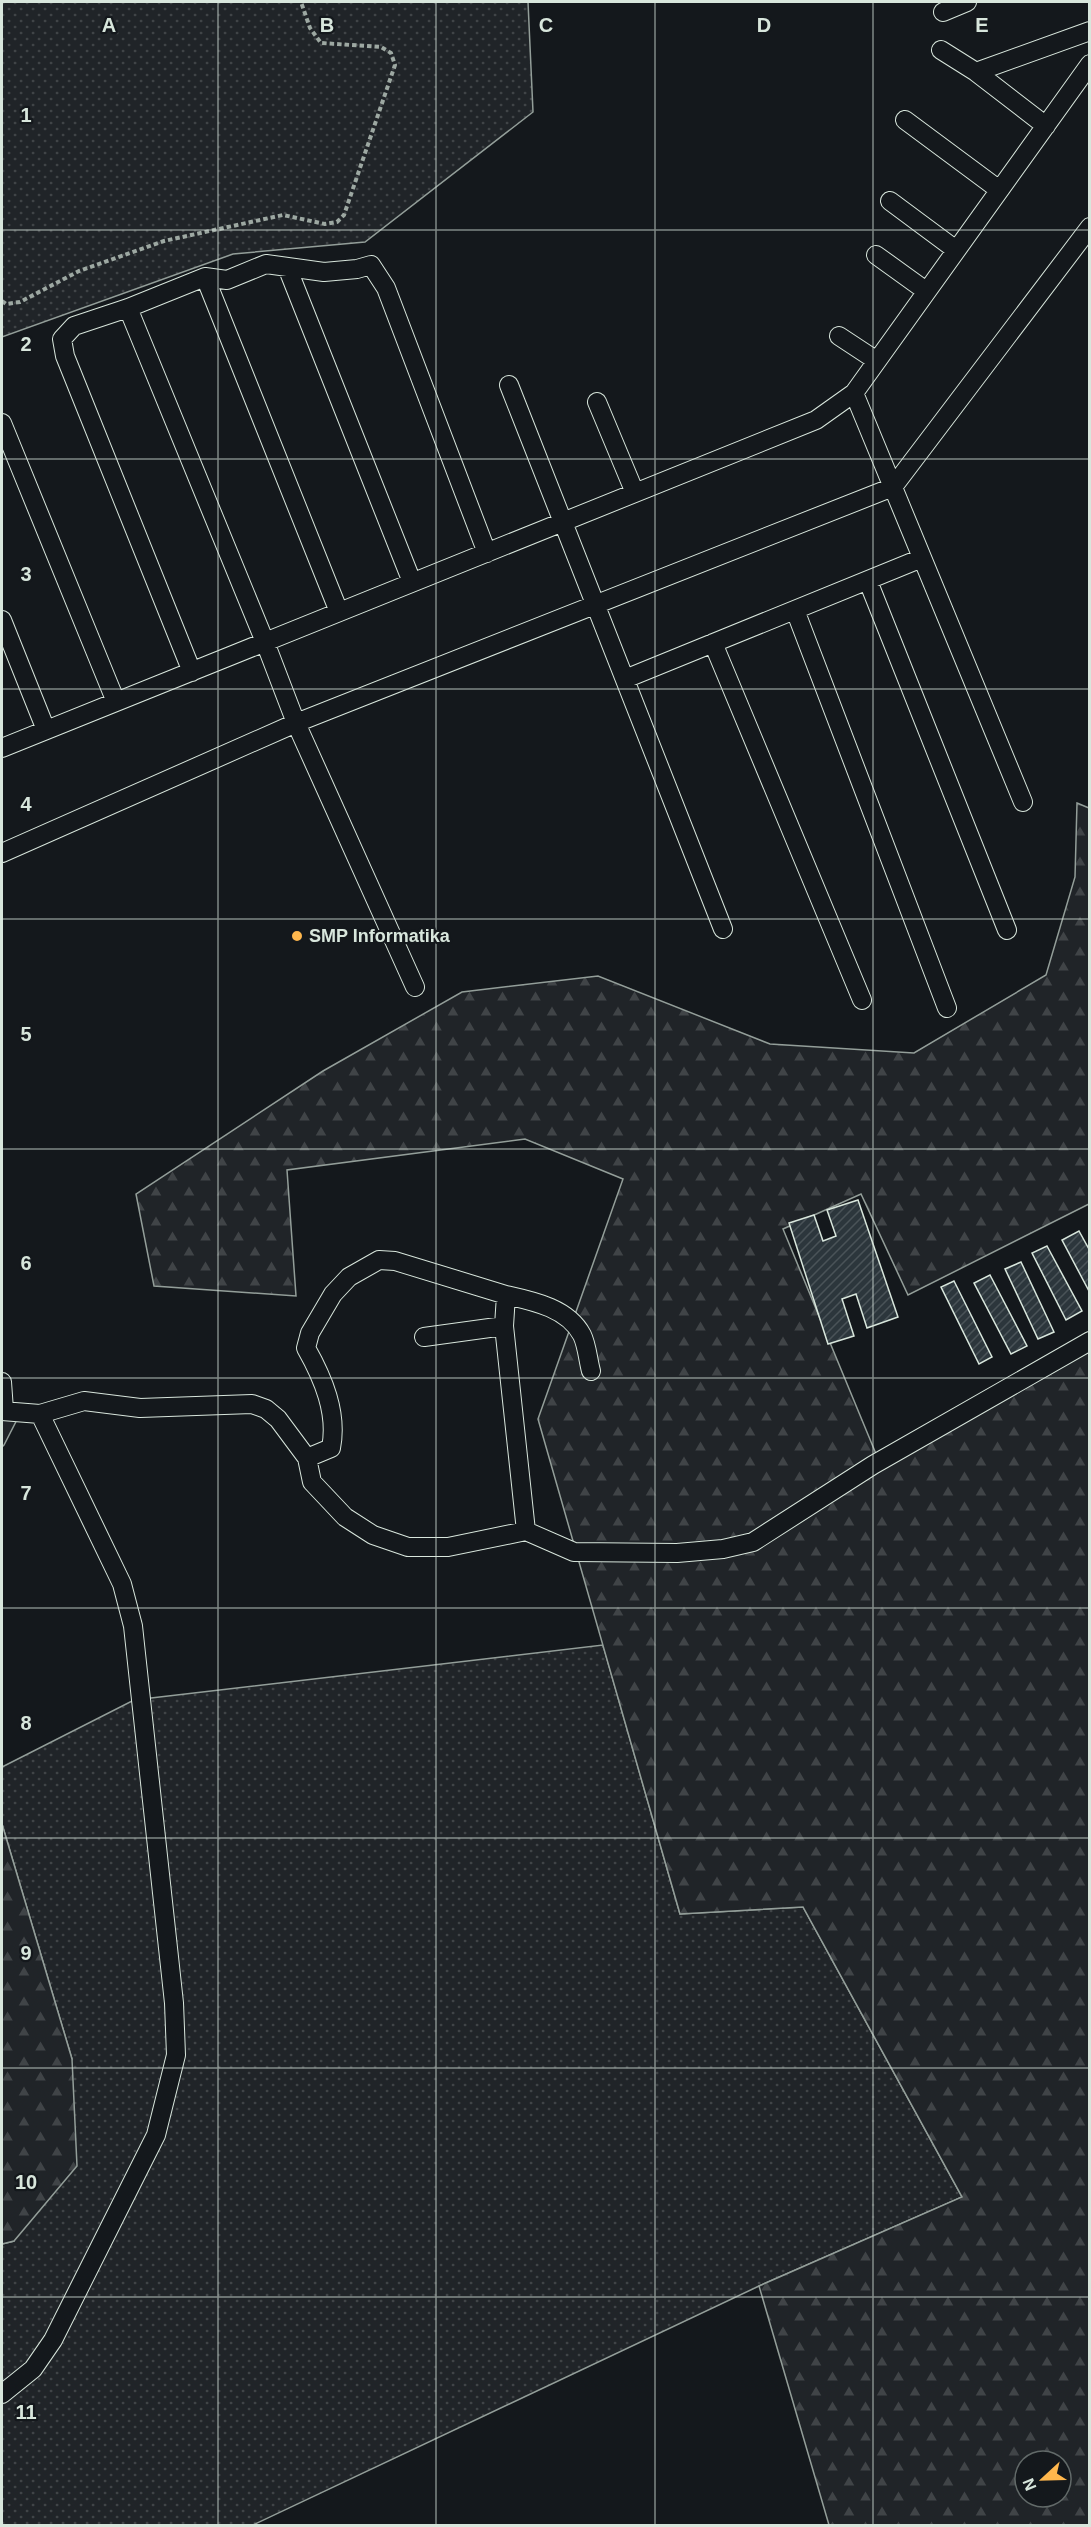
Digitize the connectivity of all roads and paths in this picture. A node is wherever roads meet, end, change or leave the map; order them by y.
1 (301, 2) edge
2 (967, 2) edge
3 (943, 12) dead end
4 (1089, 31) edge
5 (941, 50) dead end
6 (1089, 64) edge
7 (976, 72) junction
8 (905, 120) dead end
9 (1046, 126) junction
10 (998, 189) junction
11 (890, 201) dead end
12 (1089, 227) edge
13 (956, 250) junction
14 (876, 255) dead end
15 (287, 267) junction
16 (205, 277) junction
17 (926, 291) junction
18 (2, 301) edge
19 (128, 309) junction
20 (839, 336) dead end
21 (876, 361) junction
22 (509, 385) dead end
23 (854, 393) junction
24 (597, 402) dead end
25 (2, 423) edge
26 (892, 487) junction
27 (634, 493) junction
28 (564, 521) junction
29 (487, 553) junction
30 (922, 558) junction
31 (868, 580) junction
32 (412, 582) junction
33 (597, 605) junction
34 (795, 610) junction
35 (339, 612) junction
36 (2, 620) edge
37 (266, 642) junction
38 (713, 643) junction
39 (192, 672) junction
40 (625, 679) junction
41 (116, 702) junction
42 (296, 723) junction
43 (46, 730) junction
44 (2, 748) edge
45 (1023, 802) dead end
46 (2, 853) edge
47 (723, 929) dead end
48 (1007, 930) dead end
49 (416, 987) dead end
50 (862, 1000) dead end
51 (947, 1008) dead end
52 (506, 1295) junction
53 (504, 1326) junction
54 (424, 1337) dead end
55 (1089, 1341) edge
56 (591, 1371) dead end
57 (2, 1382) edge
58 (3, 1411) edge
59 (40, 1414) junction
60 (307, 1458) junction
61 (526, 1531) junction
62 (2, 2394) edge

1 - 18 path
2 - 3 street
4 - 7 street
5 - 7 street
6 - 9 street
7 - 9 street
8 - 10 street
9 - 10 street
10 - 13 street
11 - 13 street
12 - 26 street
13 - 17 street
14 - 17 street
15 - 16 street
15 - 29 street
15 - 32 street
16 - 19 street
16 - 35 street
17 - 21 street
19 - 37 street
19 - 39 street
20 - 21 street
21 - 23 street
22 - 28 street
23 - 26 street
23 - 27 street
24 - 27 street
25 - 41 street
26 - 30 street
26 - 33 street
27 - 28 street
28 - 29 street
28 - 33 street
29 - 32 street
30 - 31 street
30 - 45 street
31 - 34 street
31 - 48 street
32 - 35 street
33 - 40 street
33 - 42 street
34 - 38 street
34 - 51 street
35 - 37 street
36 - 43 street
37 - 39 street
37 - 42 street
38 - 40 street
38 - 50 street
39 - 41 street
40 - 47 street
41 - 43 street
42 - 46 street
42 - 49 street
43 - 44 street
52 - 53 street
52 - 56 street
52 - 60 street
53 - 54 street
53 - 61 street
55 - 61 street
57 - 58 street
58 - 59 street
59 - 60 street
59 - 62 street
60 - 61 street

